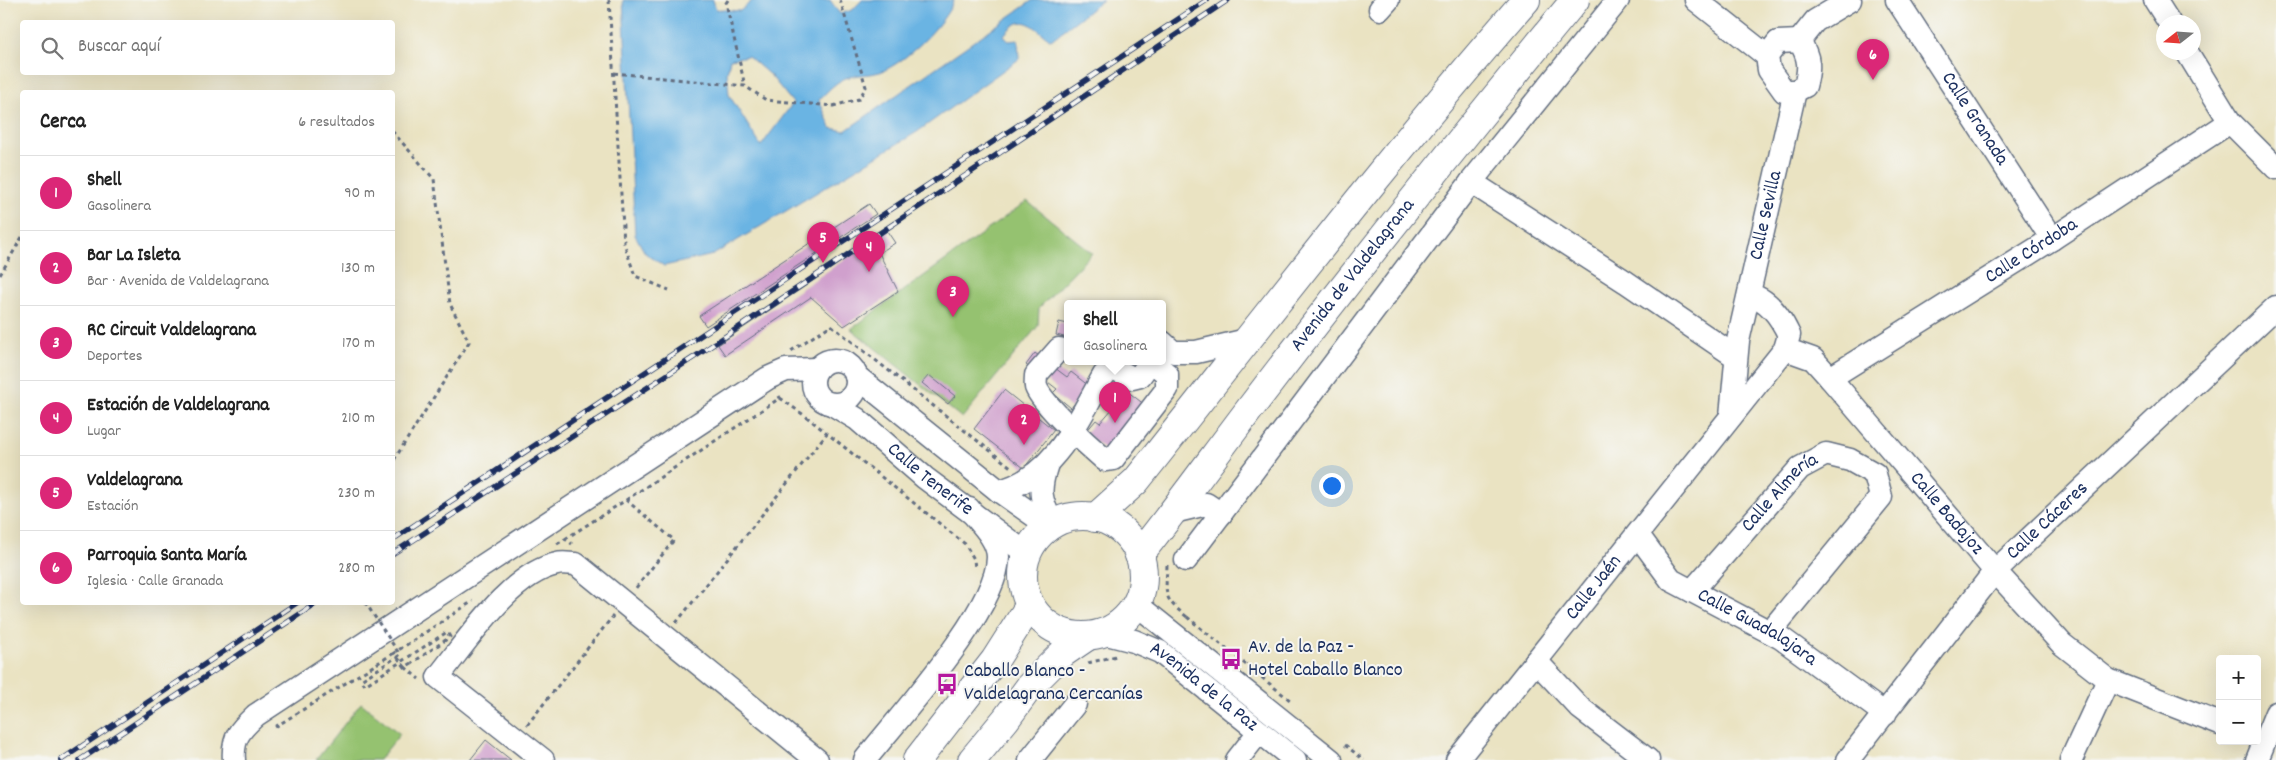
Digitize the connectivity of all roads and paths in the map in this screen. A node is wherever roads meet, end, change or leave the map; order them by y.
1 (610, 0) edge
2 (840, 0) edge
3 (1526, 0) edge
4 (1575, 0) edge
5 (1618, 0) edge
6 (1696, 0) edge
7 (1850, 0) edge
8 (1897, 0) edge
9 (2155, 0) edge
10 (727, 1) edge
11 (2165, 15) edge
12 (1799, 41) junction
13 (1767, 56) junction
14 (2192, 60) edge
15 (614, 73) junction
16 (745, 86) junction
17 (1796, 91) junction
18 (2230, 122) junction
19 (395, 134) edge
20 (2276, 168) edge
21 (1471, 182) junction
22 (2052, 239) junction
23 (20, 240) edge
24 (0, 275) edge
25 (669, 290) dead end
26 (1750, 295) junction
27 (2276, 306) edge
28 (1247, 340) junction
29 (1166, 346) edge
30 (1737, 349) junction
31 (1064, 350) edge
32 (1785, 350) junction
33 (1196, 352) junction
34 (1166, 362) edge
35 (1107, 365) edge
36 (1109, 365) edge
37 (1156, 366) edge
38 (817, 369) junction
39 (856, 376) junction
40 (1830, 378) junction
41 (780, 398) dead end
42 (832, 404) junction
43 (1731, 416) junction
44 (1072, 429) junction
45 (827, 433) junction
46 (395, 458) edge
47 (1047, 464) junction
48 (999, 491) junction
49 (968, 509) junction
50 (1173, 512) junction
51 (1221, 514) junction
52 (1095, 518) junction
53 (1051, 525) junction
54 (1638, 535) junction
55 (565, 539) junction
56 (573, 545) dead end
57 (549, 550) dead end
58 (1027, 554) junction
59 (1138, 555) junction
60 (1186, 560) dead end
61 (1995, 571) junction
62 (976, 573) dead end
63 (1692, 590) junction
64 (476, 598) dead end
65 (624, 602) junction
66 (1136, 604) junction
67 (367, 605) edge
68 (1030, 605) junction
69 (1187, 617) dead end
70 (673, 628) dead end
71 (1770, 632) junction
72 (1095, 635) junction
73 (394, 653) junction
74 (1536, 661) junction
75 (412, 663) dead end
76 (405, 667) dead end
77 (2108, 680) junction
78 (1075, 704) dead end
79 (1294, 704) dead end
80 (2276, 713) edge
81 (1885, 714) junction
82 (1006, 719) junction
83 (2216, 722) edge
84 (270, 731) dead end
85 (1259, 732) junction
86 (516, 739) junction
87 (2264, 747) edge
88 (1336, 751) edge
89 (234, 760) edge
90 (543, 760) edge
91 (818, 760) edge
92 (865, 760) edge
93 (917, 760) edge
94 (972, 760) edge
95 (985, 760) edge
96 (1030, 760) edge
97 (1237, 760) edge
98 (1295, 760) edge
99 (1364, 760) edge
100 (1457, 760) edge
101 (1648, 760) edge
102 (1848, 760) edge
103 (2071, 760) edge

1 - 15 path
2 - 16 path
3 - 28 main road
4 - 50 main road, Avenida de Valdelagrana
5 - 21 street
6 - 13 street
7 - 12 street
8 - 22 street, Calle Granada
9 - 11 street
10 - 16 path
12 - 13 street
12 - 17 street, Calle Sevilla
13 - 17 street
14 - 18 street
15 - 16 path
15 - 25 path
17 - 26 street, Calle Sevilla
18 - 20 street
18 - 22 street, Calle Córdoba
19 - 46 path
21 - 30 street
21 - 51 street
22 - 40 street, Calle Córdoba
23 - 24 path
26 - 30 street, Calle Sevilla
26 - 32 street
27 - 61 street, Calle Cáceres
28 - 33 street
28 - 52 main road
29 - 33 street
30 - 43 street
31 - 44 street
32 - 40 street, Calle Badajoz
32 - 43 street, Calle Jaén
33 - 34 street
35 - 44 street
36 - 37 street
37 - 44 street
38 - 39 street
38 - 42 street
38 - 89 street
39 - 42 street
39 - 48 street, Calle Tenerife
40 - 61 street, Calle Badajoz
41 - 45 path
42 - 49 street, Calle Tenerife
43 - 54 street, Calle Jaén
44 - 47 street
45 - 62 path
45 - 70 path
47 - 48 street
47 - 53 street
48 - 53 street, Calle Tenerife
49 - 58 street, Calle Tenerife
49 - 92 street
50 - 51 street
50 - 59 main road, Avenida de Valdelagrana
51 - 60 street
52 - 53 main road
52 - 59 main road
53 - 58 main road
54 - 63 street, Calle Guadalajara
54 - 74 street, Calle Jaén
55 - 56 path
55 - 57 path
55 - 65 path
58 - 68 main road
59 - 66 main road
61 - 77 street, Calle Badajoz
61 - 81 street, Calle Cáceres
63 - 71 street, Calle Guadalajara
63 - 71 street, Calle Almería
64 - 73 path
65 - 86 path
65 - 86 street
65 - 91 street
66 - 72 main road
66 - 88 street, Avenida de la Paz
67 - 75 path, bridge
68 - 72 main road
68 - 93 main road
69 - 79 path
71 - 81 street, Calle Guadalajara
72 - 82 main road
72 - 85 street, Avenida de la Paz
73 - 76 path
73 - 84 path
74 - 100 street, Calle Jaén
74 - 101 street
77 - 83 street, Calle Badajoz
77 - 103 street
78 - 96 street
80 - 87 street
81 - 102 street, Calle Cáceres
82 - 94 main road
82 - 95 street
85 - 97 street
85 - 98 street, Avenida de la Paz
86 - 90 street
88 - 99 path

